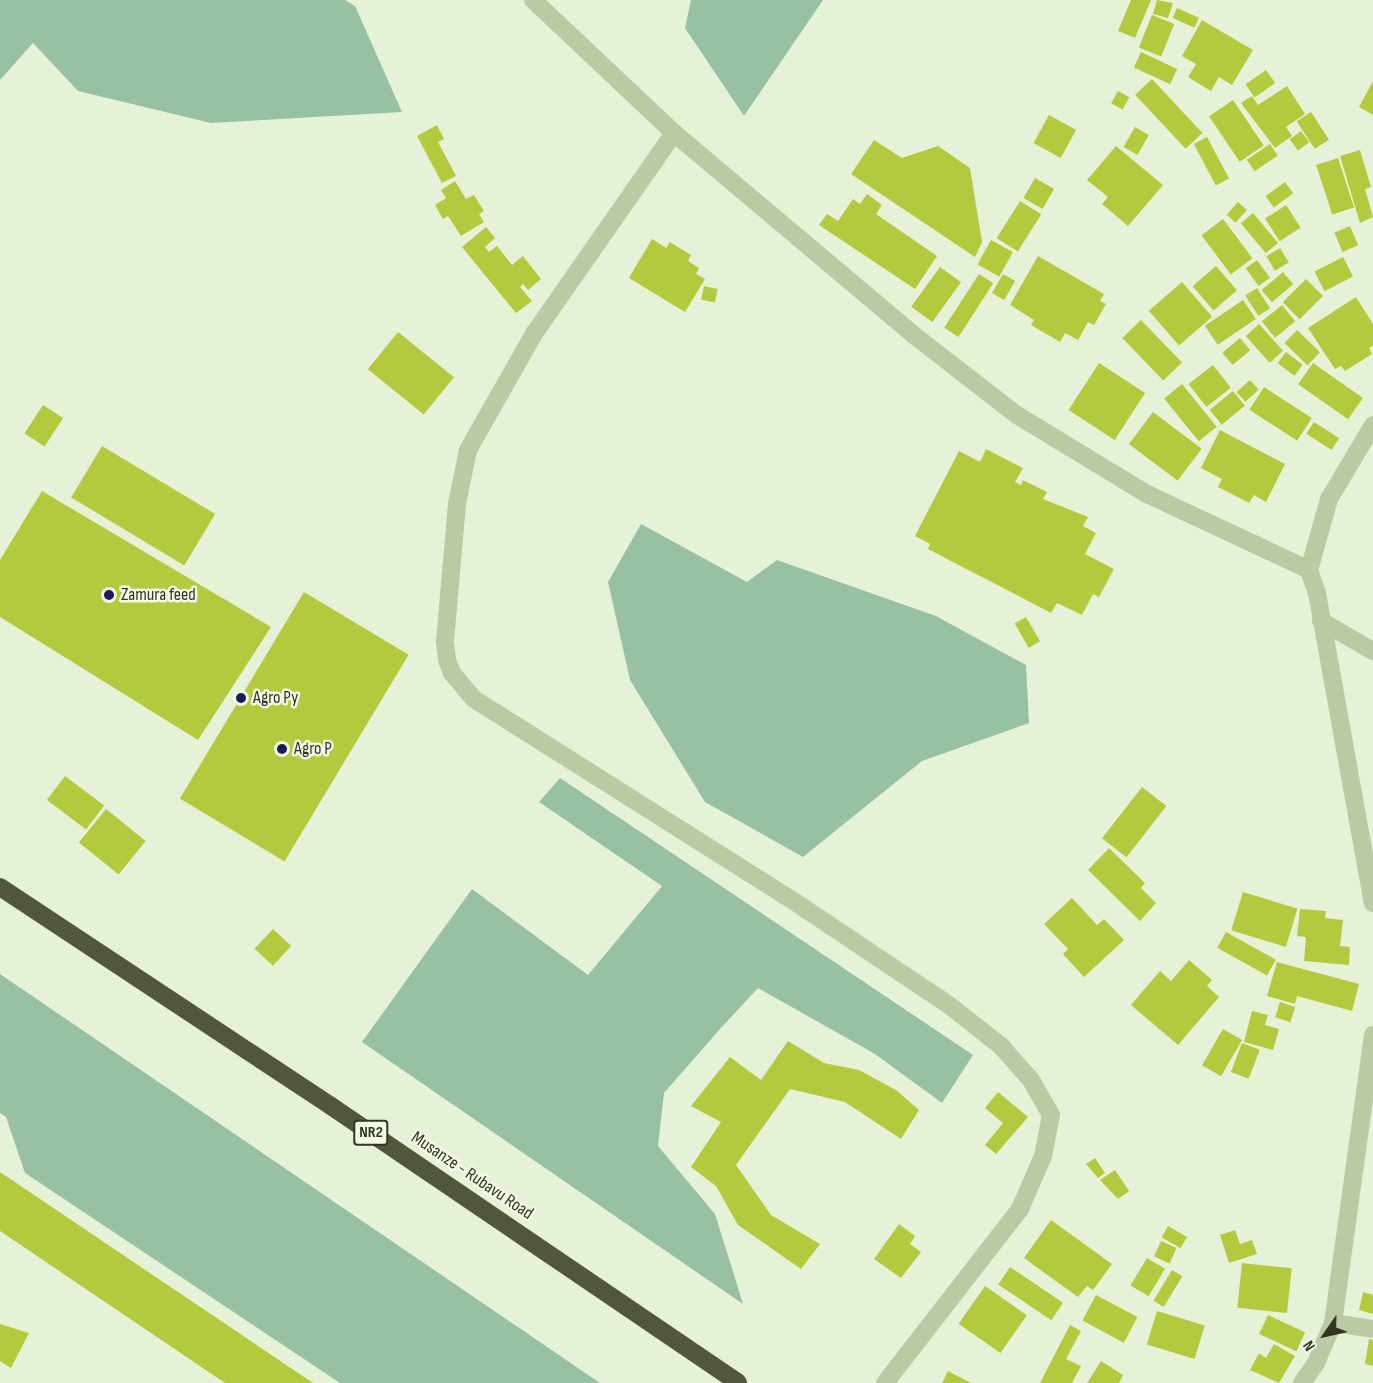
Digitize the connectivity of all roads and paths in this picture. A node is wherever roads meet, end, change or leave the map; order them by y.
1 (533, 0) edge
2 (674, 134) junction
3 (1373, 425) edge
4 (1309, 570) junction
5 (1321, 621) junction
6 (1373, 651) edge
7 (0, 887) edge
8 (1373, 903) edge
9 (1373, 1035) edge
10 (1333, 1323) junction
11 (1373, 1329) edge
12 (738, 1383) edge
13 (885, 1383) edge
14 (1302, 1383) edge

1 - 2 street
2 - 4 street
2 - 13 street
3 - 4 street
4 - 5 street
5 - 6 street
5 - 8 street
7 - 12 highway, Musanze - Rubavu Road / NR2
9 - 10 street
10 - 11 street
10 - 14 street

